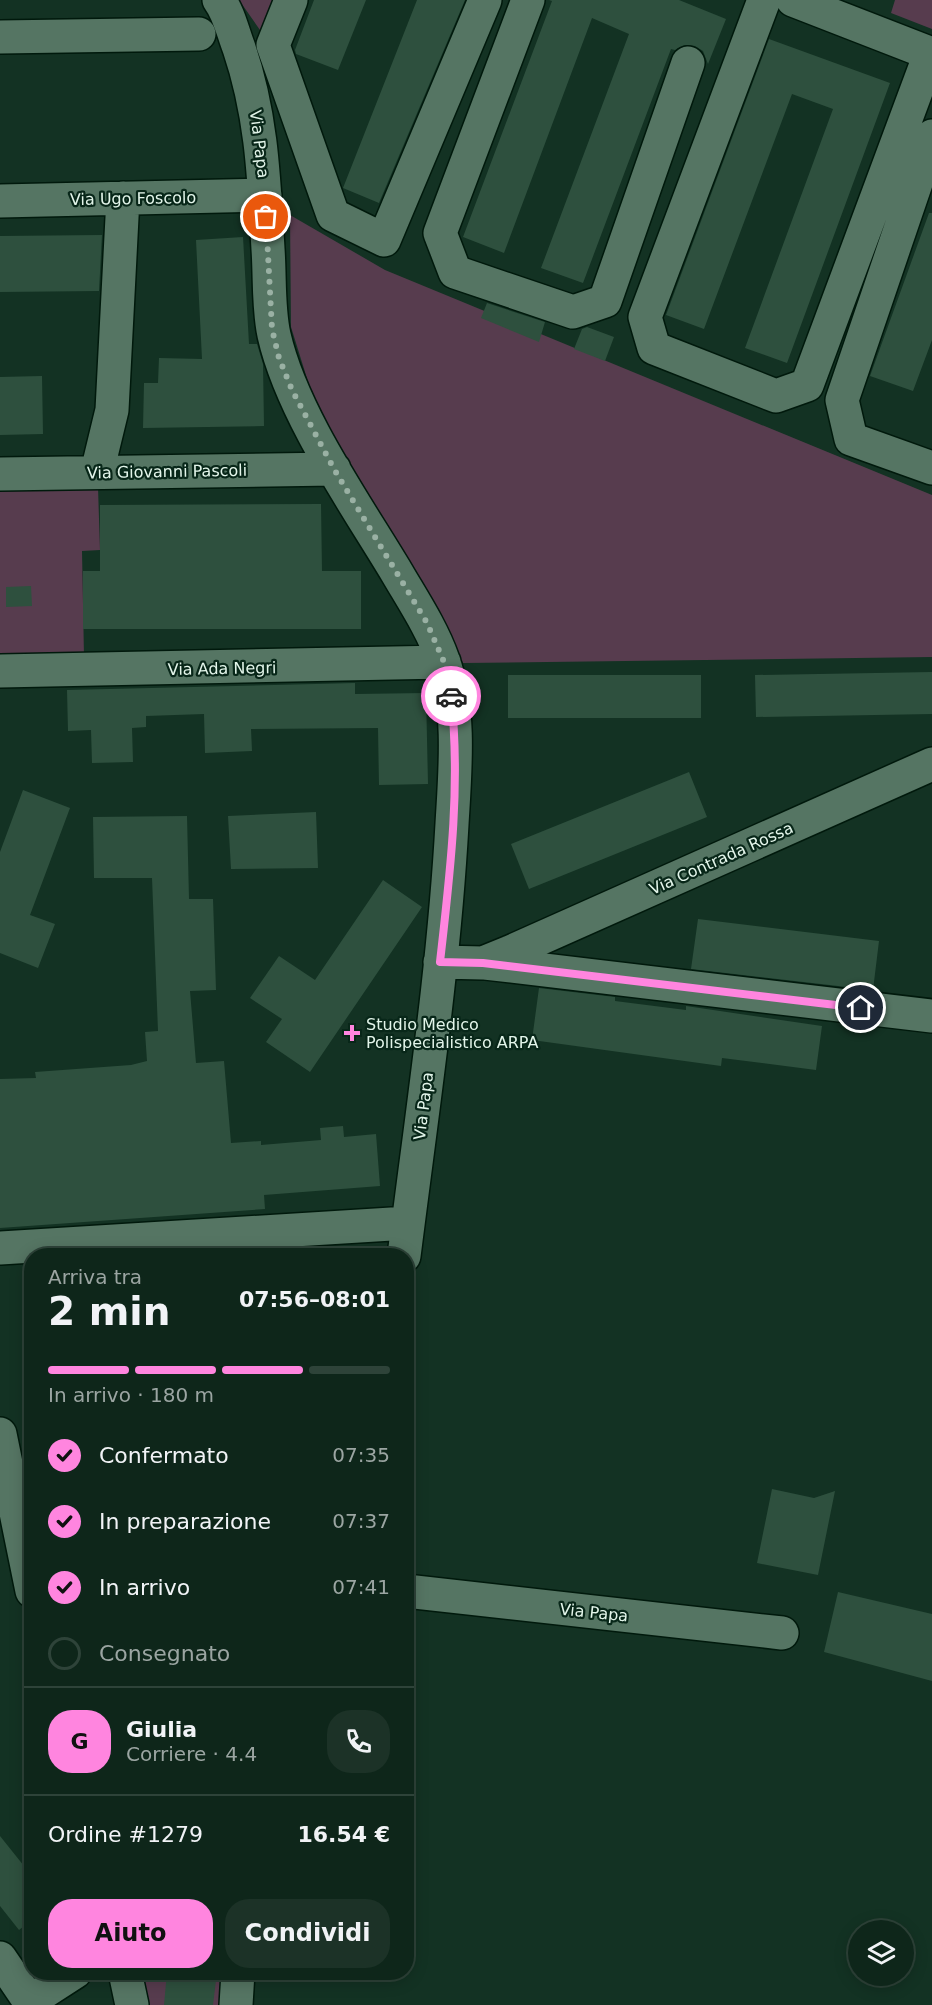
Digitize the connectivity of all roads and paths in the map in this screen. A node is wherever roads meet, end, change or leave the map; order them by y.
1 (219, 0) edge
2 (291, 0) edge
3 (485, 0) edge
4 (528, 0) edge
5 (764, 0) edge
6 (793, 0) edge
7 (199, 34) dead end
8 (0, 37) edge
9 (931, 54) edge
10 (688, 63) dead end
11 (932, 136) edge
12 (265, 195) junction
13 (123, 198) junction
14 (0, 201) edge
15 (932, 468) edge
16 (334, 469) junction
17 (97, 472) junction
18 (0, 474) edge
19 (444, 662) junction
20 (0, 671) edge
21 (932, 764) edge
22 (496, 957) junction
23 (440, 962) junction
24 (932, 1016) edge
25 (408, 1223) junction
26 (0, 1248) edge
27 (405, 1248) edge
28 (0, 1434) edge
29 (24, 1552) edge
30 (414, 1592) edge
31 (782, 1633) dead end
32 (0, 1958) edge
33 (64, 1980) edge
34 (127, 1980) edge
35 (238, 1980) edge
36 (31, 2003) edge
37 (132, 2005) edge
38 (236, 2005) edge

1 - 12 street, Via Papa
2 - 3 street
4 - 10 street
5 - 9 street
6 - 9 street
7 - 8 street
11 - 15 street
12 - 13 street, Via Ugo Foscolo
12 - 16 street, Via Papa
13 - 14 street, Via Ugo Foscolo
13 - 17 street
16 - 17 street, Via Giovanni Pascoli
16 - 19 street, Via Papa
17 - 18 street, Via Giovanni Pascoli
19 - 20 street, Via Ada Negri
19 - 23 street, Via Papa
21 - 22 street, Via Contrada Rossa
22 - 23 street, Via Contrada Rossa
22 - 24 street, Via Contrada Rossa
23 - 25 street, Via Papa
25 - 26 street
25 - 27 street, Via Papa
28 - 29 street
30 - 31 street, Via Papa
32 - 36 street
33 - 36 street
34 - 37 street
35 - 38 street

